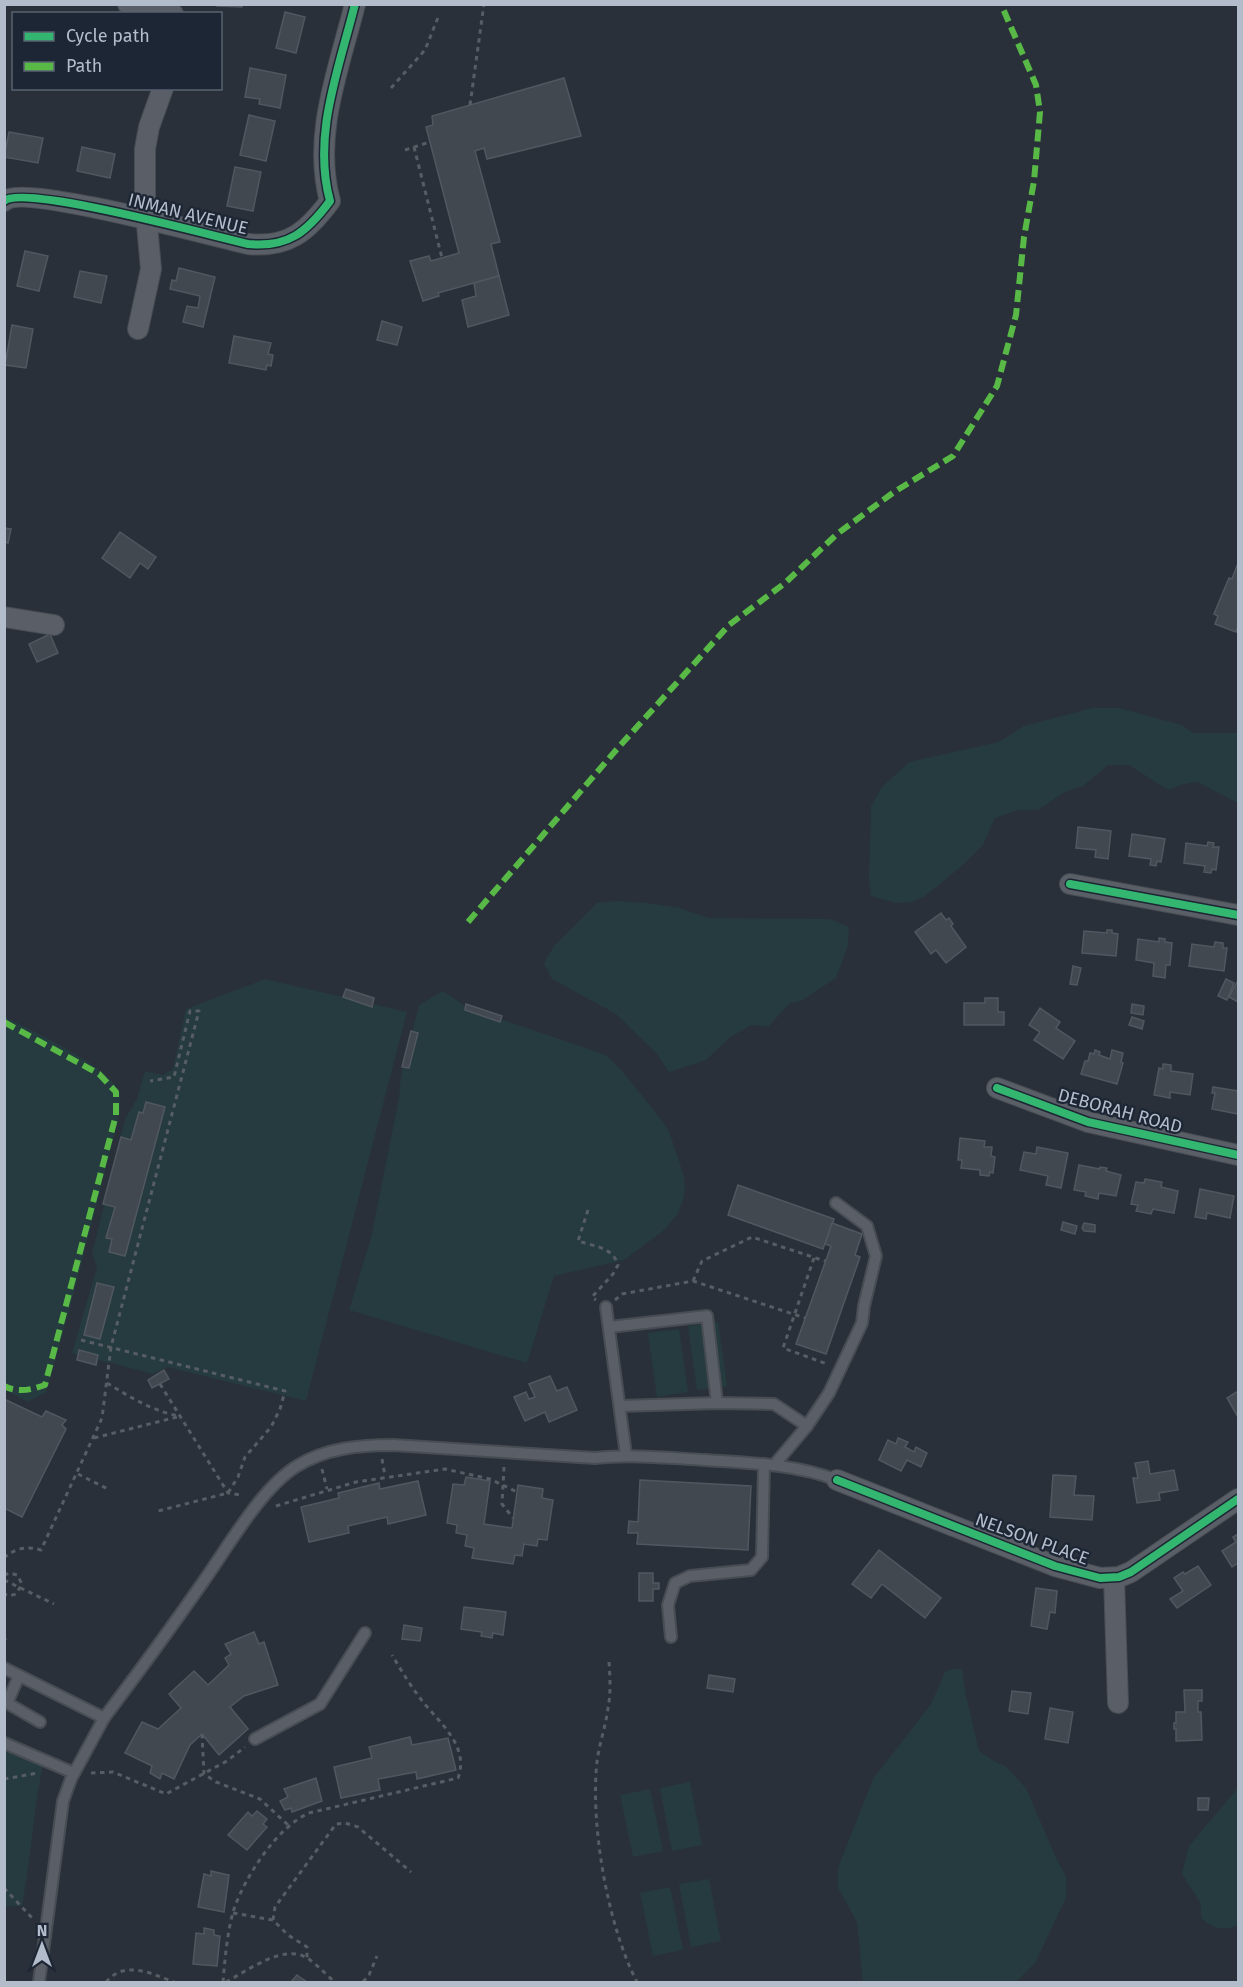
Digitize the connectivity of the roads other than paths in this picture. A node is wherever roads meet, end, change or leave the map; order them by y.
1 (128, 4) edge
2 (355, 4) edge
3 (165, 12) edge
4 (162, 90) edge
5 (4, 201) edge
6 (146, 220) junction
7 (138, 329) dead end
8 (4, 617) edge
9 (54, 625) dead end
10 (1070, 884) dead end
11 (1239, 915) edge
12 (997, 1088) dead end
13 (1239, 1155) edge
14 (836, 1203) dead end
15 (606, 1307) road end
16 (609, 1327) junction
17 (717, 1403) junction
18 (620, 1406) junction
19 (807, 1425) junction
20 (626, 1455) junction
21 (764, 1464) junction
22 (776, 1464) junction
23 (837, 1480) joint
24 (1239, 1498) edge
25 (1114, 1578) junction
26 (365, 1633) dead end
27 (671, 1637) dead end
28 (4, 1668) edge
29 (19, 1676) junction
30 (1118, 1703) dead end
31 (104, 1718) junction
32 (40, 1722) dead end
33 (255, 1739) road end
34 (4, 1743) edge
35 (74, 1773) junction
36 (39, 1983) edge

1 - 3 street
2 - 6 street, INMAN AVENUE
4 - 6 street
5 - 6 street, INMAN AVENUE
6 - 7 street
8 - 9 street
10 - 11 street
12 - 13 street, DEBORAH ROAD
14 - 19 lane
15 - 16 lane
16 - 17 lane
16 - 18 lane
17 - 18 lane
17 - 19 lane
18 - 20 lane
19 - 22 lane
20 - 21 lane
20 - 31 lane
21 - 22 lane
21 - 27 lane
22 - 23 lane
23 - 25 street, NELSON PLACE
24 - 25 street
25 - 30 street
26 - 33 lane
28 - 29 lane
29 - 31 lane
29 - 32 lane
31 - 35 lane
34 - 35 lane
35 - 36 lane

